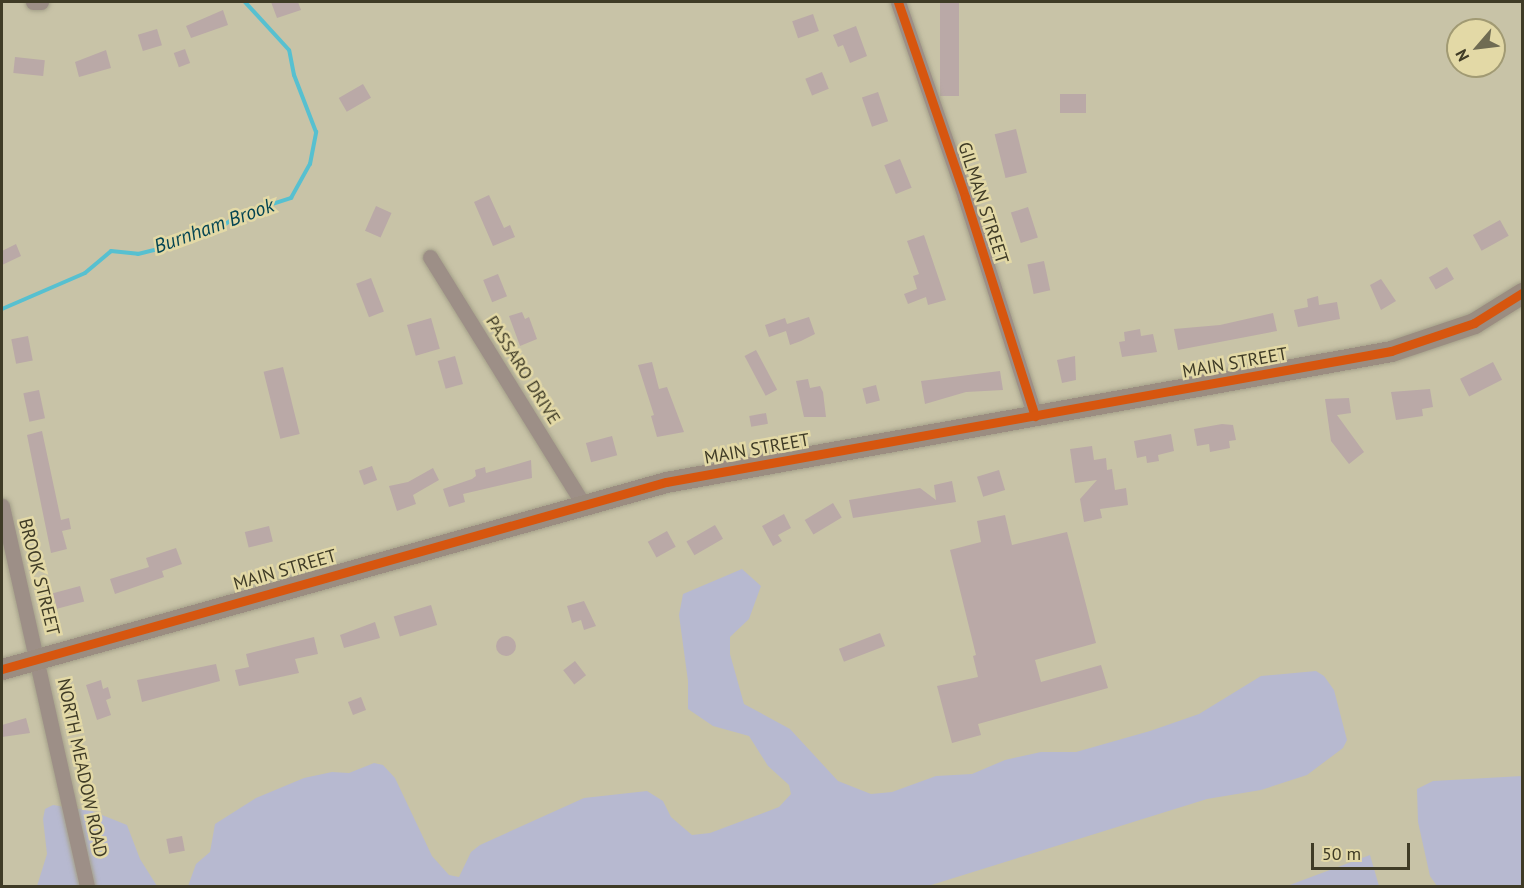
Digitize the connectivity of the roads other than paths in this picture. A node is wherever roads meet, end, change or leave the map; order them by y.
1 (33, 2) edge
2 (41, 2) edge
3 (898, 2) edge
4 (430, 257) dead end
5 (1522, 293) edge
6 (1035, 416) junction
7 (583, 504) junction
8 (2, 506) edge
9 (38, 657) junction
10 (2, 669) edge
11 (87, 886) edge

1 - 2 street
3 - 6 street, GILMAN STREET
4 - 7 street, PASSARO DRIVE
5 - 6 street, MAIN STREET
6 - 7 street, MAIN STREET
7 - 9 street, MAIN STREET
8 - 9 street, BROOK STREET
9 - 10 street, MAIN STREET
9 - 11 street, NORTH MEADOW ROAD

